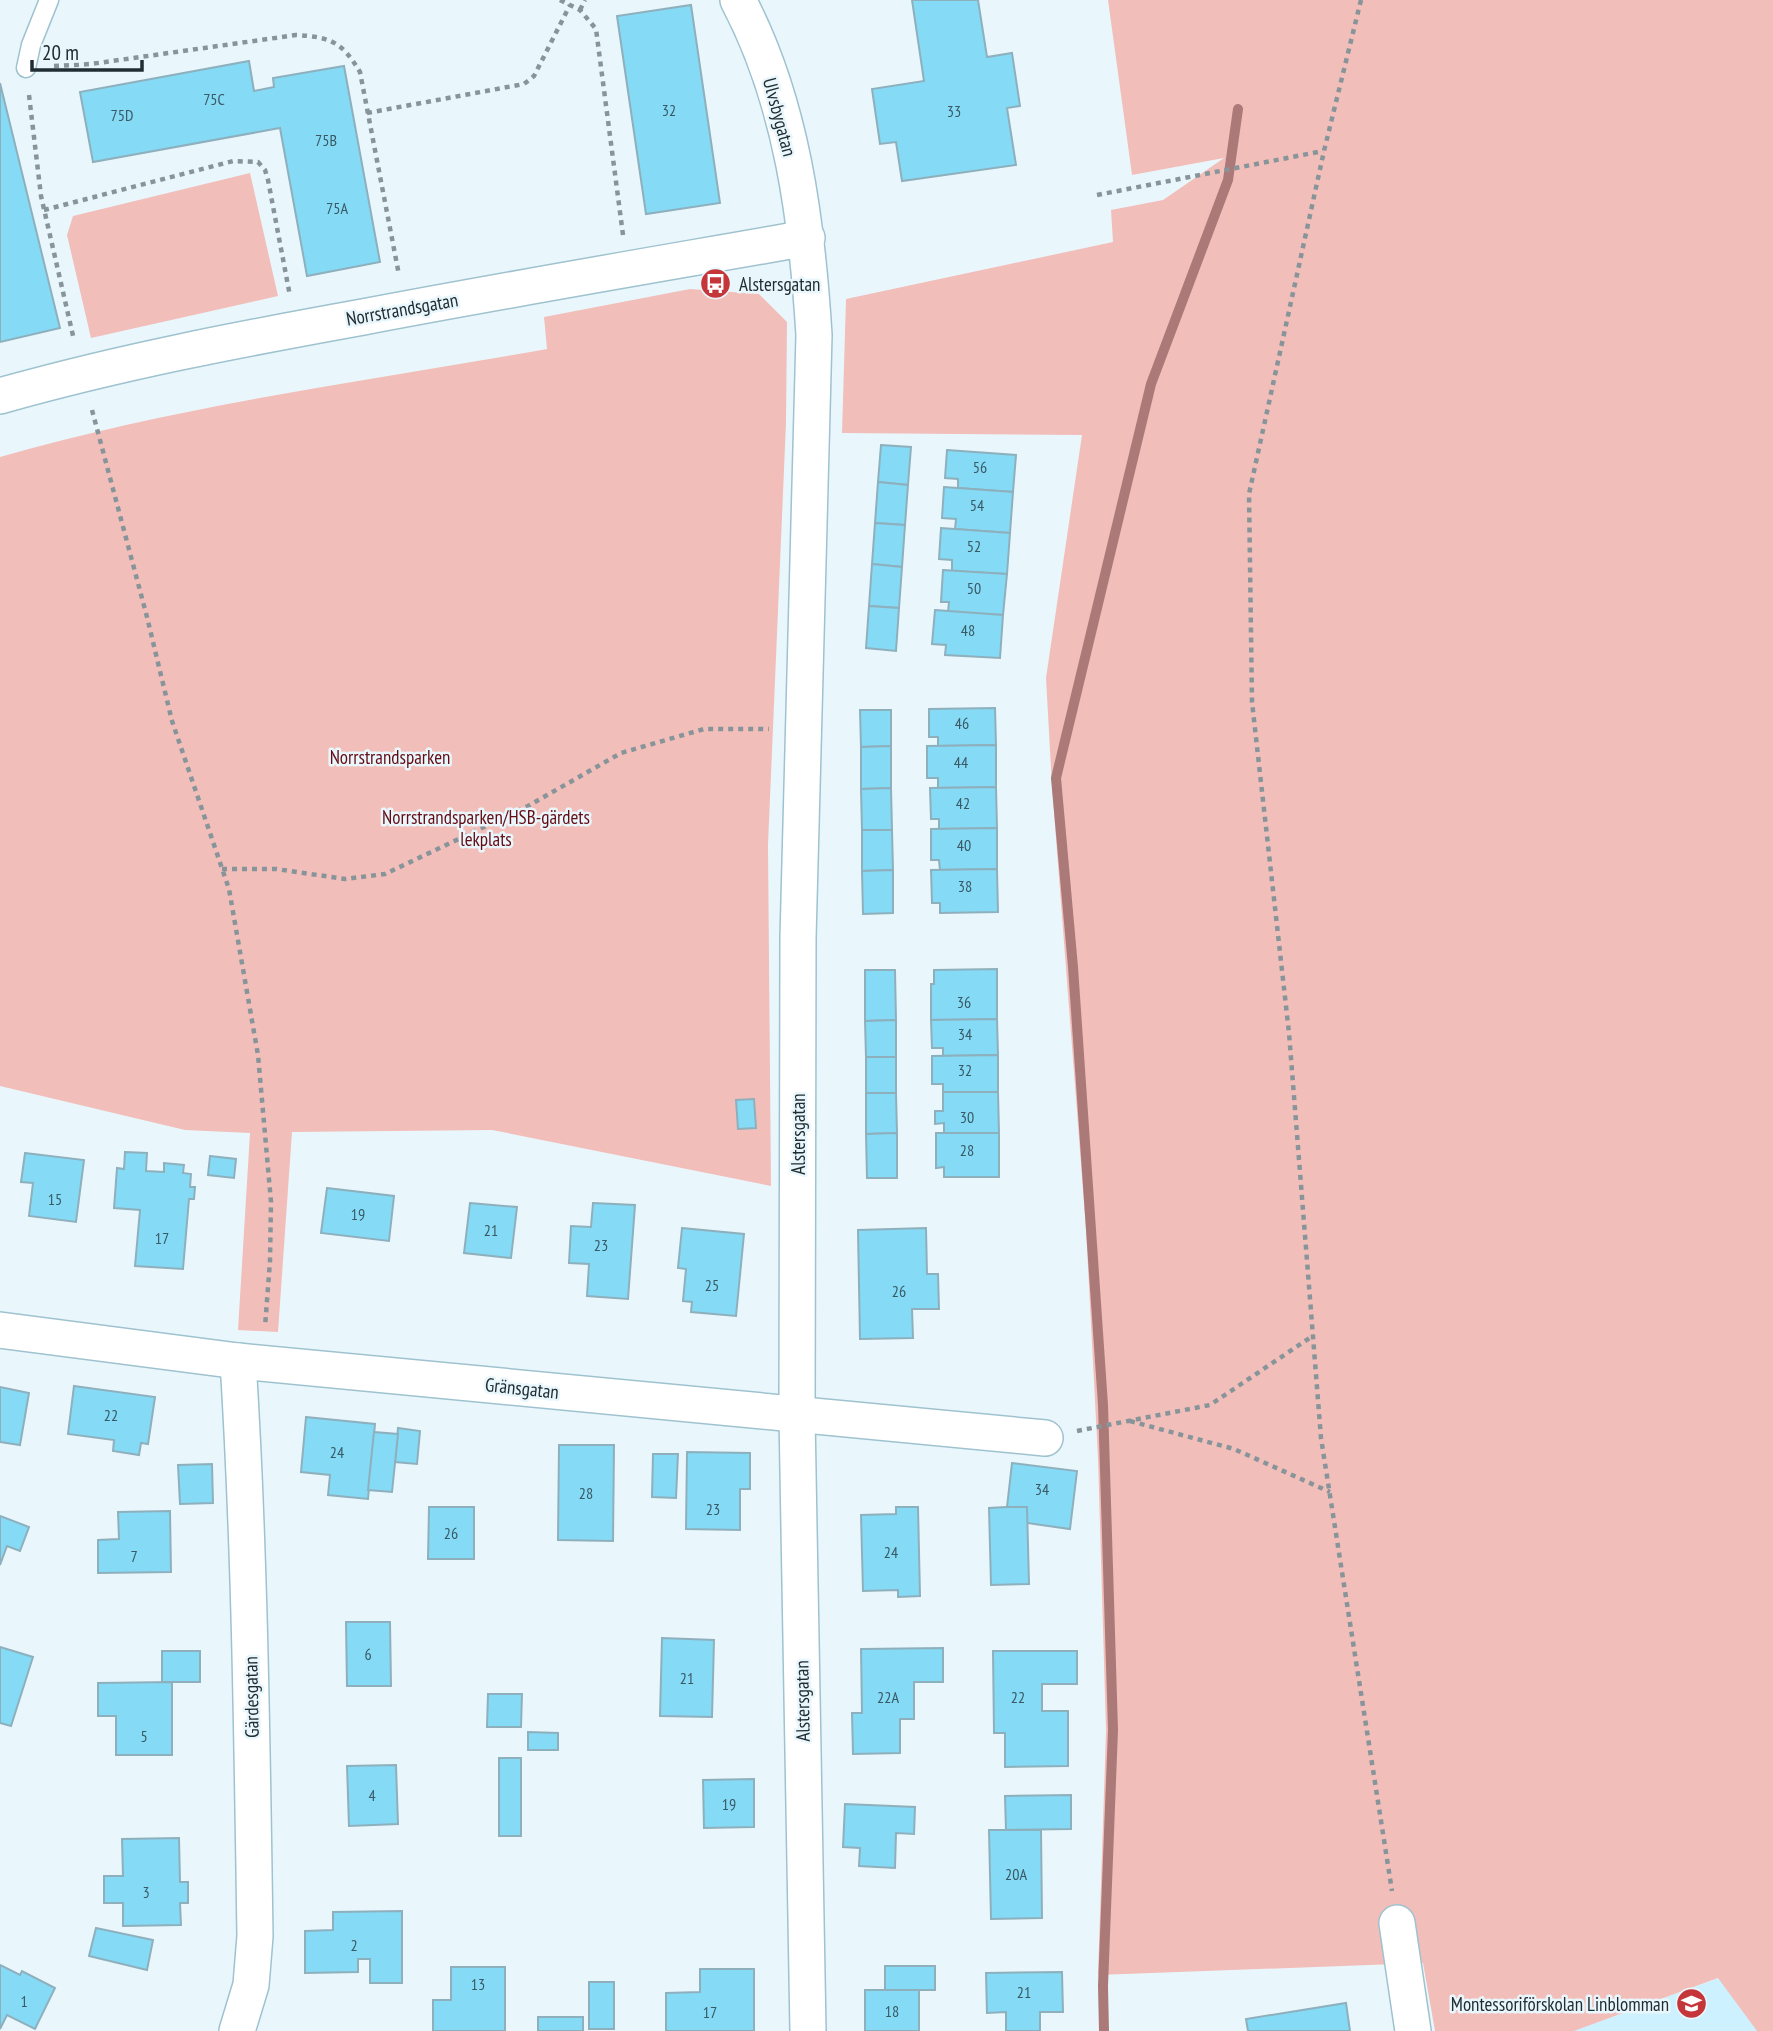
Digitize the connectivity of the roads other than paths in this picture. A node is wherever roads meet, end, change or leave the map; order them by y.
1 (49, 0) edge
2 (737, 0) edge
3 (26, 68) road end
4 (807, 238) junction
5 (0, 396) edge
6 (0, 1330) edge
7 (250, 1362) junction
8 (797, 1416) junction
9 (1045, 1438) dead end
10 (1397, 1923) road end
11 (237, 2031) edge
12 (808, 2031) edge
13 (1413, 2031) edge

1 - 3 lane
2 - 4 street, Ulvsbygatan
4 - 5 street, Norrstrandsgatan
4 - 8 street, Alstersgatan
6 - 7 street, Gränsgatan
7 - 8 street, Gränsgatan
7 - 11 street, Gärdesgatan
8 - 9 street, Gränsgatan
8 - 12 street, Alstersgatan
10 - 13 street

